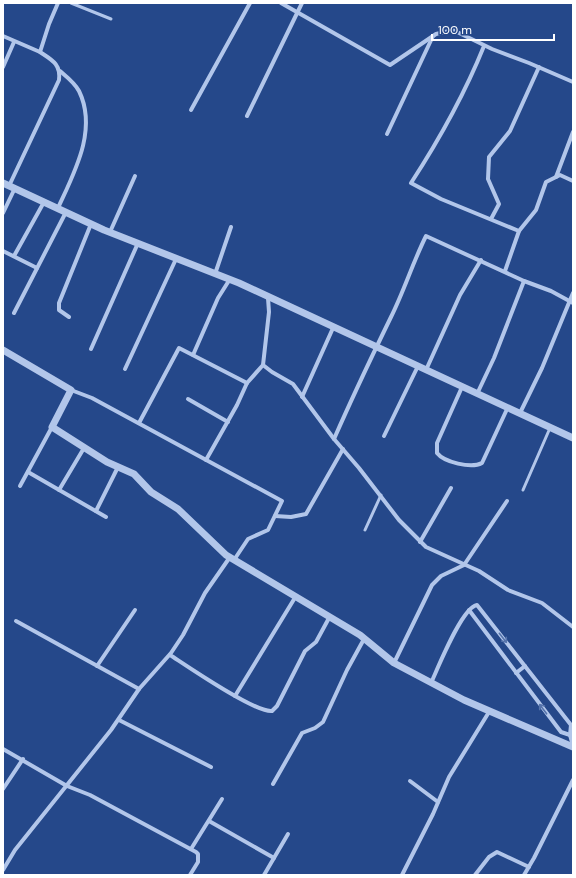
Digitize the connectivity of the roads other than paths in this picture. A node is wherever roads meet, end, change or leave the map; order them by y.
1 (58, 3) edge
2 (71, 3) edge
3 (250, 3) edge
4 (281, 3) edge
5 (302, 3) edge
6 (297, 12) junction
7 (111, 19) dead end
8 (3, 36) edge
9 (433, 36) junction
10 (14, 42) junction
11 (484, 46) junction
12 (40, 52) junction
13 (3, 67) edge
14 (539, 67) junction
15 (60, 71) junction
16 (573, 82) edge
17 (191, 110) dead end
18 (247, 116) dead end
19 (573, 132) edge
20 (387, 134) dead end
21 (136, 176) dead end
22 (556, 177) junction
23 (573, 181) edge
24 (9, 186) edge
25 (44, 202) junction
26 (58, 208) junction
27 (66, 212) junction
28 (3, 213) edge
29 (491, 219) junction
30 (92, 224) junction
31 (231, 227) dead end
32 (519, 231) junction
33 (110, 232) junction
34 (138, 243) junction
35 (4, 251) edge
36 (14, 256) junction
37 (3, 257) edge
38 (176, 259) junction
39 (481, 260) junction
40 (37, 268) junction
41 (505, 271) junction
42 (215, 275) junction
43 (230, 279) junction
44 (524, 281) junction
45 (573, 293) edge
46 (268, 298) junction
47 (571, 302) edge
48 (14, 313) dead end
49 (69, 317) dead end
50 (333, 328) junction
51 (375, 347) junction
52 (3, 350) edge
53 (91, 350) dead end
54 (193, 356) junction
55 (263, 365) junction
56 (418, 366) junction
57 (125, 369) dead end
58 (426, 370) junction
59 (247, 383) junction
60 (462, 387) junction
61 (71, 390) junction
62 (477, 394) junction
63 (302, 397) junction
64 (188, 399) dead end
65 (508, 407) junction
66 (520, 413) junction
67 (228, 422) junction
68 (139, 423) junction
69 (52, 428) junction
70 (550, 428) junction
71 (384, 436) dead end
72 (573, 437) edge
73 (334, 439) junction
74 (84, 448) junction
75 (343, 449) junction
76 (206, 460) junction
77 (118, 467) junction
78 (28, 472) junction
79 (20, 486) dead end
80 (451, 488) dead end
81 (59, 490) junction
82 (523, 490) dead end
83 (381, 495) junction
84 (507, 501) dead end
85 (96, 512) junction
86 (275, 516) junction
87 (106, 517) dead end
88 (365, 530) dead end
89 (420, 542) junction
90 (232, 559) junction
91 (464, 565) junction
92 (296, 596) junction
93 (135, 610) dead end
94 (469, 610) junction
95 (329, 618) junction
96 (16, 621) dead end
97 (573, 627) edge
98 (364, 638) junction
99 (170, 655) junction
100 (394, 663) junction
101 (97, 666) junction
102 (525, 666) junction
103 (516, 673) junction
104 (431, 682) junction
105 (139, 689) junction
106 (235, 696) junction
107 (489, 712) junction
108 (118, 720) junction
109 (570, 734) junction
110 (573, 747) edge
111 (3, 749) edge
112 (23, 759) junction
113 (211, 767) dead end
114 (573, 780) edge
115 (410, 781) dead end
116 (274, 784) dead end
117 (67, 786) junction
118 (3, 789) edge
119 (222, 799) dead end
120 (438, 802) junction
121 (209, 821) junction
122 (288, 834) dead end
123 (191, 849) junction
124 (274, 858) junction
125 (529, 867) junction
126 (3, 870) edge
127 (190, 875) edge
128 (264, 875) edge
129 (402, 875) edge
130 (475, 875) edge
131 (524, 875) edge

1 - 12 street
2 - 7 lane
3 - 17 street
4 - 6 street
5 - 6 street
6 - 9 street
6 - 18 street
8 - 10 street
9 - 11 street
9 - 20 street
10 - 12 street
10 - 13 street
11 - 14 street
11 - 29 street
12 - 15 street
14 - 16 street
14 - 29 street
15 - 24 street
15 - 26 street
19 - 22 street
21 - 33 street
22 - 23 street
22 - 32 street
24 - 25 street
24 - 28 street
25 - 26 street
25 - 36 street
26 - 27 street
27 - 30 street
27 - 40 street
29 - 32 street
30 - 33 street
30 - 49 street
31 - 42 street
32 - 41 street
33 - 34 street
34 - 38 street
34 - 53 street
35 - 36 street
35 - 37 street
36 - 40 street
38 - 42 street
38 - 57 street
39 - 41 street
39 - 51 street
39 - 58 street
40 - 48 street
41 - 44 street
42 - 43 street
43 - 46 street
43 - 54 street
44 - 47 street
44 - 62 street
45 - 47 street
46 - 50 street
46 - 55 street
47 - 66 street
50 - 51 street
50 - 63 street
51 - 56 street
51 - 73 street
52 - 61 street
54 - 59 street
54 - 68 street
55 - 59 street
55 - 63 street
56 - 58 street
56 - 71 street
58 - 60 street
59 - 67 street
60 - 62 street
60 - 65 street
61 - 68 street
61 - 69 street
62 - 65 street
63 - 73 street
64 - 67 street
65 - 66 street
66 - 70 street
67 - 76 street
68 - 76 street
69 - 74 street
69 - 78 street
70 - 72 street
70 - 82 lane
73 - 75 street
74 - 77 street
74 - 81 street
75 - 83 street
75 - 86 street
76 - 86 street
77 - 85 street
77 - 90 street
78 - 79 street
78 - 81 street
80 - 89 street
81 - 85 street
83 - 88 lane
83 - 89 street
84 - 91 street
85 - 87 street
86 - 90 street
89 - 91 street
90 - 92 street
90 - 99 street
91 - 97 street
91 - 100 street
92 - 95 street
92 - 106 street
93 - 101 street
94 -> 102 street
94 - 103 street
94 - 104 street
95 - 98 street
95 - 106 street
96 - 101 street
98 - 100 street
98 - 116 street
99 - 105 street
99 - 106 street
100 - 104 street
101 - 105 street
102 - 103 street
102 - 109 street
109 -> 103 street
104 - 107 street
105 - 108 street
107 - 110 street
107 - 120 street
108 - 113 street
108 - 117 street
109 - 110 street
111 - 112 street
112 - 117 street
112 - 118 street
114 - 125 street
115 - 120 street
117 - 123 street
117 - 126 street
119 - 121 street
120 - 129 street
121 - 123 street
121 - 124 street
122 - 124 street
123 - 127 street
124 - 128 street
125 - 130 street
125 - 131 street

